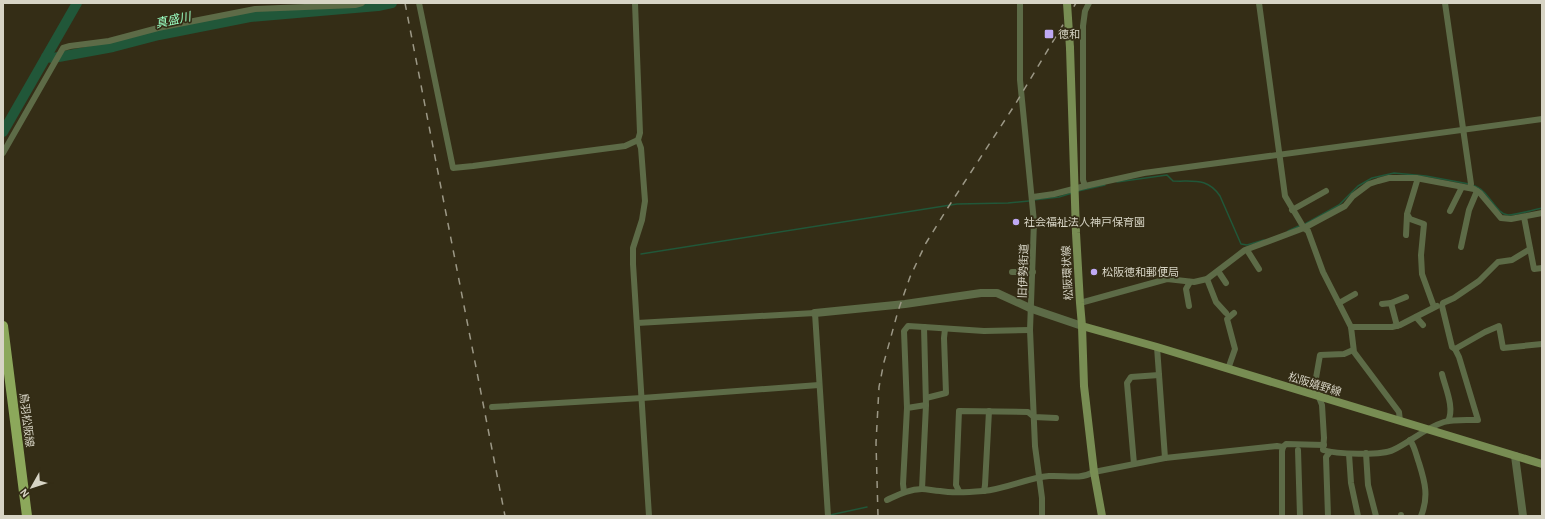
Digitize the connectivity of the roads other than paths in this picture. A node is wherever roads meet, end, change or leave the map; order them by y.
1 (362, 3) edge
2 (419, 3) edge
3 (635, 3) edge
4 (1020, 3) edge
5 (1067, 3) edge
6 (1090, 3) edge
7 (1259, 3) edge
8 (1446, 3) edge
9 (1542, 119) edge
10 (1463, 129) junction
11 (638, 140) junction
12 (3, 153) edge
13 (1280, 155) junction
14 (1416, 178) junction
15 (1085, 186) junction
16 (1462, 187) junction
17 (1470, 188) junction
18 (1076, 189) junction
19 (1477, 191) junction
20 (1326, 192) dead end
21 (1033, 197) junction
22 (1292, 210) junction
23 (1450, 211) dead end
24 (1542, 213) edge
25 (1407, 214) junction
26 (1524, 217) junction
27 (1304, 228) junction
28 (1406, 235) dead end
29 (1461, 248) dead end
30 (1530, 249) junction
31 (1247, 250) junction
32 (1259, 268) dead end
33 (1542, 268) edge
34 (1218, 271) junction
35 (1012, 272) dead end
36 (1033, 272) junction
37 (1207, 279) junction
38 (1190, 282) junction
39 (1226, 283) dead end
40 (1355, 294) dead end
41 (1406, 297) dead end
42 (1339, 303) junction
43 (1391, 303) junction
44 (1080, 304) junction
45 (1382, 304) dead end
46 (1442, 305) junction
47 (1189, 306) dead end
48 (1434, 307) junction
49 (1032, 309) junction
50 (815, 313) junction
51 (1226, 313) dead end
52 (1234, 314) dead end
53 (1416, 317) junction
54 (637, 323) junction
55 (1423, 325) dead end
56 (3, 326) edge
57 (1082, 326) junction
58 (1396, 326) junction
59 (1447, 326) junction
60 (924, 327) junction
61 (1351, 327) junction
62 (1439, 327) dead end
63 (945, 329) junction
64 (1030, 330) junction
65 (1542, 344) edge
66 (1157, 347) junction
67 (1353, 350) junction
68 (1455, 350) junction
69 (1228, 369) junction
70 (1442, 374) dead end
71 (1159, 375) junction
72 (819, 385) junction
73 (1318, 397) junction
74 (642, 398) junction
75 (926, 398) junction
76 (926, 405) junction
77 (492, 407) dead end
78 (907, 408) junction
79 (989, 411) junction
80 (1034, 417) junction
81 (1056, 417) dead end
82 (1400, 421) junction
83 (1448, 421) junction
84 (1428, 430) junction
85 (1410, 440) junction
86 (1324, 445) junction
87 (1283, 447) junction
88 (1298, 450) dead end
89 (1330, 452) junction
90 (1366, 453) junction
91 (1350, 454) junction
92 (1515, 456) junction
93 (1165, 458) junction
94 (1134, 464) junction
95 (1542, 464) edge
96 (1094, 472) junction
97 (1040, 477) junction
98 (922, 489) junction
99 (959, 491) junction
100 (984, 491) junction
101 (904, 492) junction
102 (887, 500) dead end
103 (27, 516) edge
104 (649, 516) edge
105 (828, 516) edge
106 (1042, 516) edge
107 (1102, 516) edge
108 (1282, 516) edge
109 (1300, 516) edge
110 (1328, 516) edge
111 (1358, 516) edge
112 (1376, 516) edge
113 (1422, 516) edge
114 (1523, 516) edge

1 - 12 street
2 - 11 street
3 - 11 street
4 - 21 street, 旧伊勢街道
5 - 18 main road, 松阪環状線, bridge
6 - 15 street
7 - 13 street
8 - 10 street
9 - 10 street
10 - 13 street
10 - 17 street
11 - 54 street
13 - 15 street
13 - 22 street
14 - 16 street
14 - 25 street
14 - 27 street
15 - 18 street
16 - 17 street
16 - 23 street
17 - 19 street
18 - 21 street
18 - 44 main road, 松阪環状線
19 - 26 street
19 - 29 street
20 - 22 street
21 - 36 street, 旧伊勢街道
22 - 27 street
24 - 26 street
25 - 28 street
25 - 48 street
26 - 30 street
27 - 31 street
27 - 42 street
30 - 33 street
30 - 46 street
31 - 32 street
31 - 34 street
34 - 37 street
34 - 39 street
35 - 36 street
36 - 49 street, 旧伊勢街道
37 - 38 street
37 - 51 street
38 - 44 street
38 - 47 street
40 - 42 street
41 - 43 street
42 - 61 street
43 - 45 street
43 - 58 street
44 - 57 main road, 松阪環状線
46 - 48 street
46 - 59 street
48 - 53 street
49 - 50 street
49 - 57 street
49 - 64 street, 旧伊勢街道
50 - 54 street
50 - 72 street
52 - 69 street
53 - 55 street
53 - 58 street
54 - 74 street
56 - 103 main road, 鳥羽松阪線
57 - 66 main road, 松阪嬉野線
57 - 96 main road, 松阪環状線
58 - 61 street
59 - 62 street
59 - 68 street
60 - 63 street
60 - 75 street
60 - 78 street
61 - 67 street
63 - 64 street
63 - 75 street
64 - 80 street, 旧伊勢街道
65 - 68 street
66 - 69 main road, 松阪嬉野線
66 - 71 street
67 - 73 street
67 - 82 street
68 - 83 street
69 - 73 main road, 松阪嬉野線
70 - 83 street
71 - 93 street
71 - 94 street
72 - 74 street
72 - 105 street
73 - 82 main road, 松阪嬉野線
73 - 86 street
74 - 77 street
74 - 104 street
75 - 76 street
76 - 78 street
76 - 98 street
78 - 101 street
79 - 80 street
79 - 99 street
79 - 100 street
80 - 81 street
80 - 97 street, 旧伊勢街道
82 - 84 main road, 松阪嬉野線
83 - 84 street
84 - 85 street
84 - 92 main road, 松阪嬉野線
85 - 90 street
85 - 113 street
86 - 87 street
86 - 89 street
87 - 93 street
87 - 108 street
88 - 109 street
89 - 91 street
89 - 110 street
90 - 91 street
90 - 112 street
91 - 111 street
92 - 95 main road, 松阪嬉野線
92 - 114 street
93 - 94 street
94 - 96 street
96 - 97 street
96 - 107 main road, 松阪環状線
97 - 100 street
97 - 106 street, 旧伊勢街道
98 - 99 street
98 - 101 street
99 - 100 street
101 - 102 street

